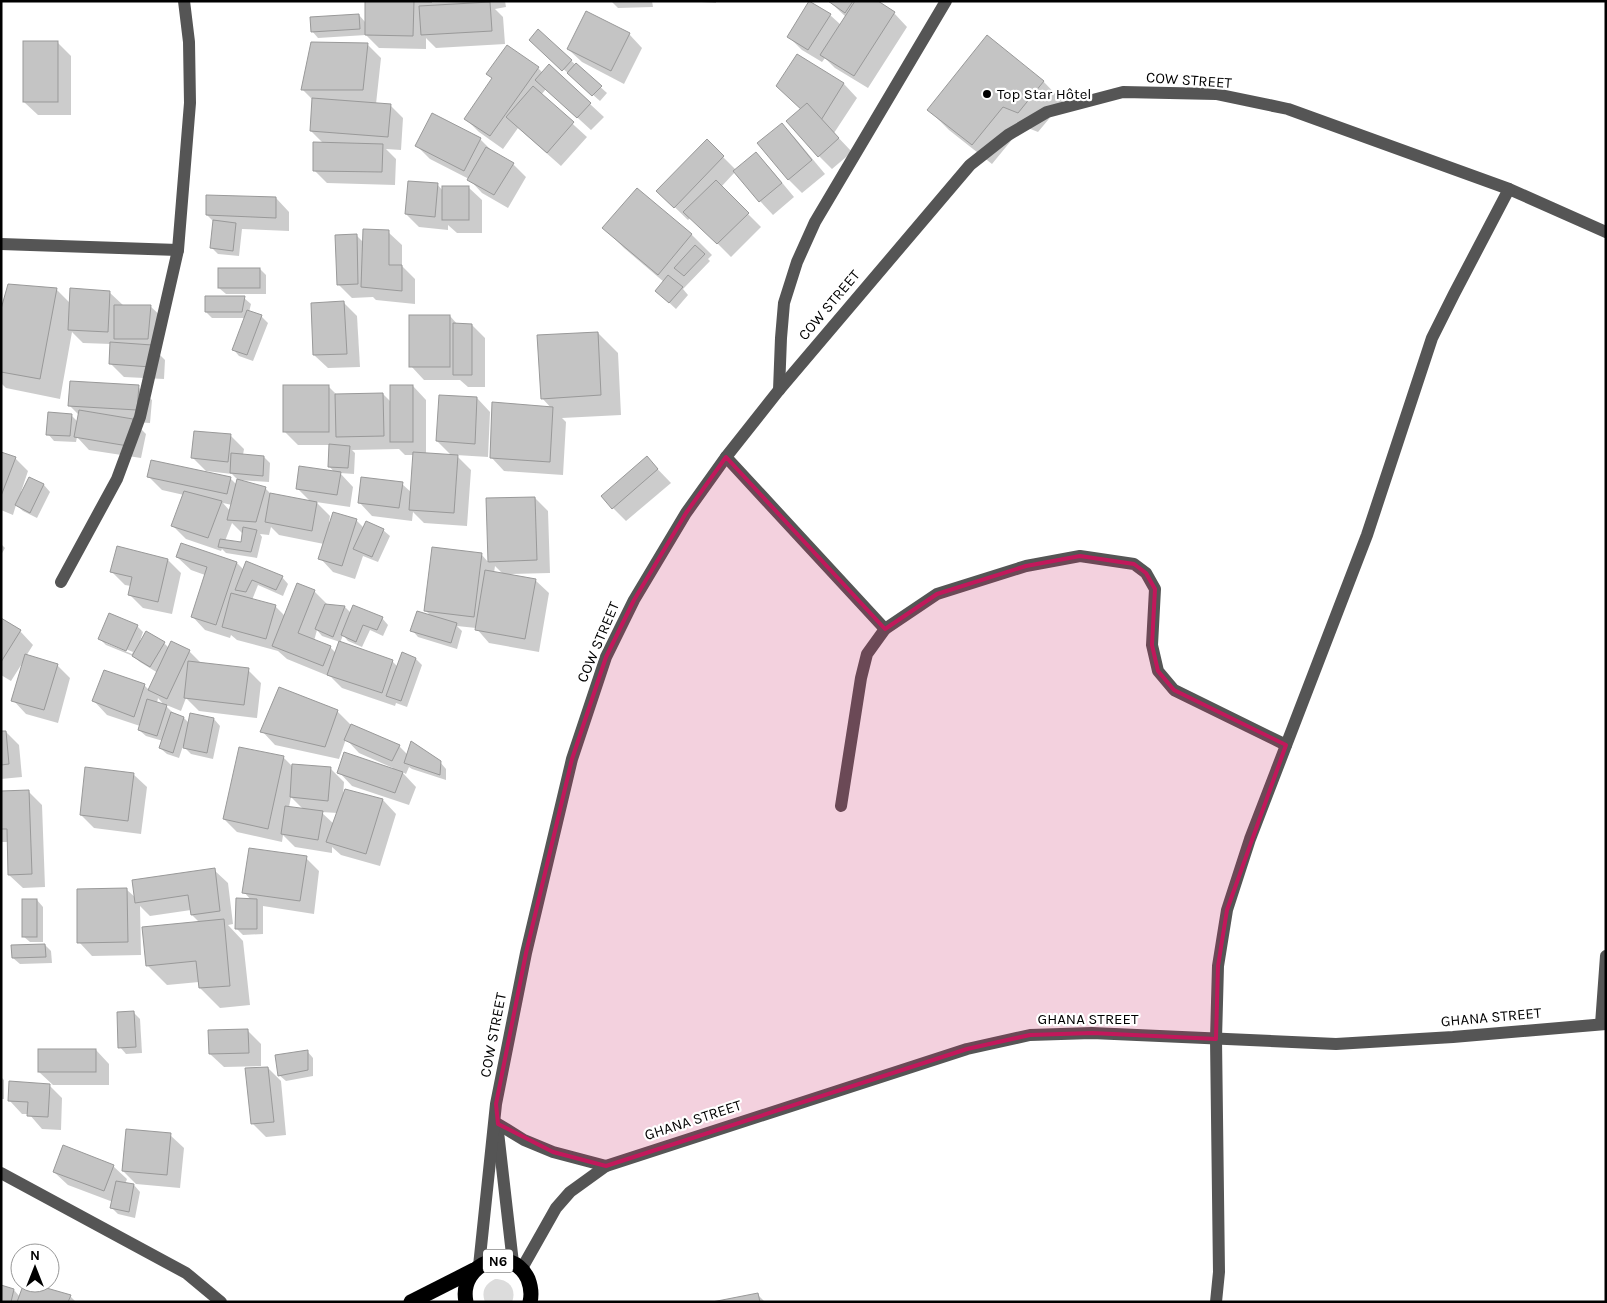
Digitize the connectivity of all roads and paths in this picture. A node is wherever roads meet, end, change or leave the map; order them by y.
1 (184, 1) edge
2 (946, 1) edge
3 (1509, 189) junction
4 (1606, 232) edge
5 (1, 244) edge
6 (178, 250) junction
7 (779, 390) junction
8 (726, 457) junction
9 (61, 582) dead end
10 (885, 629) junction
11 (1286, 745) junction
12 (841, 806) dead end
13 (1606, 956) edge
14 (1603, 1024) edge
15 (1216, 1039) junction
16 (496, 1104) junction
17 (498, 1124) junction
18 (606, 1166) junction
19 (1, 1172) edge
20 (477, 1268) junction
21 (520, 1269) junction
22 (221, 1302) edge
23 (412, 1302) edge
24 (466, 1302) edge
25 (530, 1302) edge
26 (542, 1302) edge
27 (1216, 1302) edge

1 - 6 street
2 - 7 street
3 - 4 street, COW STREET
3 - 7 street, COW STREET
3 - 11 street
5 - 6 street
6 - 9 street
7 - 8 street, COW STREET
8 - 10 street
8 - 16 street, COW STREET
10 - 11 street
10 - 12 street
11 - 15 street
13 - 14 street
14 - 15 street, GHANA STREET
15 - 18 street, GHANA STREET
15 - 27 street
16 - 17 street, COW STREET
16 - 20 street, COW STREET
17 - 18 street
17 - 21 street, COW STREET
18 - 21 street, GHANA STREET
19 - 22 street
20 - 21 highway, N6
20 - 23 highway, N6
20 - 24 highway, N6
21 - 25 highway, N6
21 - 26 highway, N6

